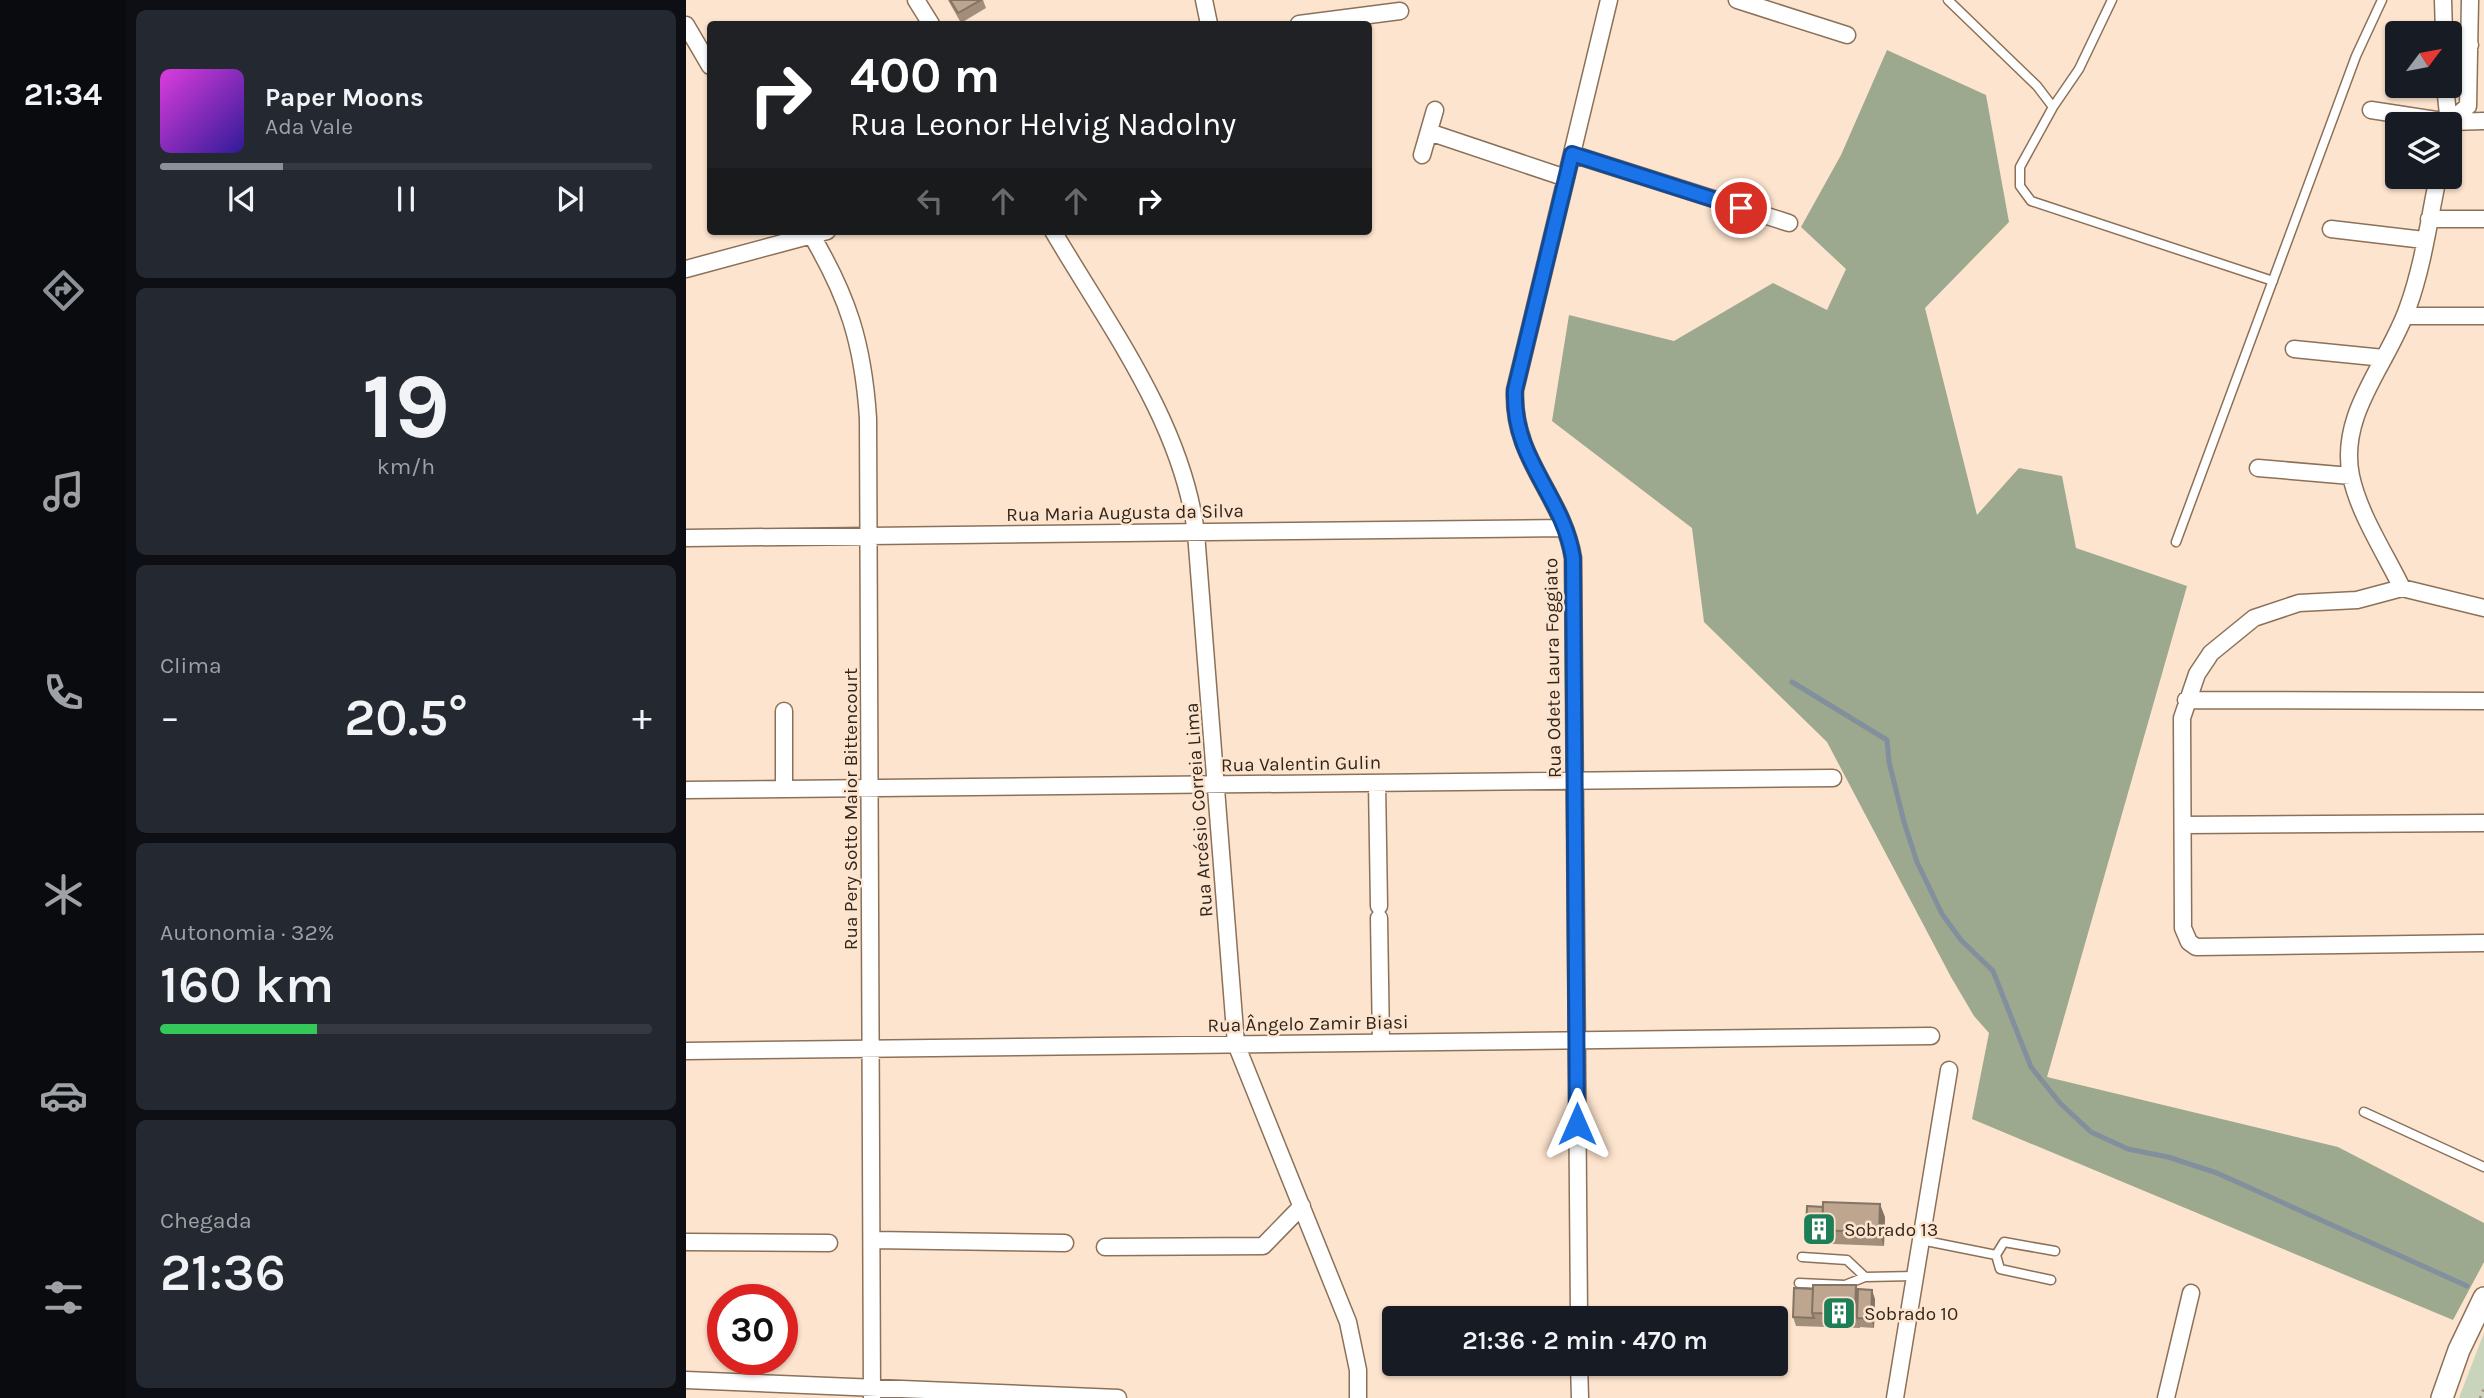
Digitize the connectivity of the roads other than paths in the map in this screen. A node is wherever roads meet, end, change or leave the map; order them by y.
1 (916, 0) edge
2 (1204, 0) edge
3 (1609, 0) edge
4 (1737, 0) edge
5 (1948, 0) edge
6 (2112, 0) edge
7 (2382, 0) edge
8 (2443, 0) edge
9 (2470, 0) edge
10 (1400, 11) dead end
11 (928, 21) edge
12 (1208, 21) edge
13 (1322, 21) edge
14 (2444, 21) edge
15 (686, 24) edge
16 (1847, 35) dead end
17 (2462, 45) edge
18 (2470, 45) junction
19 (707, 60) edge
20 (2053, 107) junction
21 (1435, 110) dead end
22 (2371, 110) dead end
23 (2385, 112) edge
24 (2461, 112) edge
25 (2484, 121) edge
26 (2462, 122) edge
27 (1429, 132) junction
28 (1572, 154) junction
29 (1422, 155) dead end
30 (1566, 178) junction
31 (2435, 189) edge
32 (2429, 219) junction
33 (2484, 219) edge
34 (1789, 223) dead end
35 (2331, 229) dead end
36 (805, 235) edge
37 (817, 235) edge
38 (1055, 235) edge
39 (2424, 240) junction
40 (686, 269) edge
41 (2273, 281) junction
42 (2405, 316) junction
43 (2484, 316) edge
44 (2294, 349) dead end
45 (2384, 358) junction
46 (2258, 468) dead end
47 (2351, 476) junction
48 (1565, 528) junction
49 (1196, 533) junction
50 (870, 536) junction
51 (686, 538) edge
52 (2176, 542) dead end
53 (2402, 588) junction
54 (2484, 608) edge
55 (2186, 700) junction
56 (2484, 701) edge
57 (784, 711) dead end
58 (1833, 778) dead end
59 (1574, 781) junction
60 (1377, 783) junction
61 (1217, 785) junction
62 (871, 788) junction
63 (784, 789) junction
64 (686, 790) edge
65 (2484, 824) edge
66 (2183, 825) junction
67 (2484, 943) edge
68 (1931, 1036) dead end
69 (1577, 1041) junction
70 (1381, 1043) junction
71 (1236, 1044) junction
72 (873, 1049) junction
73 (686, 1051) edge
74 (1949, 1070) dead end
75 (2364, 1112) dead end
76 (2484, 1167) edge
77 (1302, 1206) junction
78 (874, 1240) junction
79 (1921, 1240) junction
80 (686, 1242) edge
81 (829, 1243) dead end
82 (1065, 1243) dead end
83 (1105, 1247) dead end
84 (2056, 1251) dead end
85 (1996, 1255) junction
86 (1801, 1257) dead end
87 (1915, 1276) junction
88 (1866, 1277) junction
89 (2051, 1280) dead end
90 (1799, 1283) dead end
91 (2191, 1293) dead end
92 (2484, 1298) edge
93 (1579, 1306) edge
94 (1579, 1376) edge
95 (686, 1380) edge
96 (873, 1393) edge
97 (1112, 1398) edge
98 (1118, 1398) edge
99 (1358, 1398) edge
100 (1580, 1398) edge
101 (1895, 1398) edge
102 (2166, 1398) edge
103 (2442, 1398) edge

1 - 11 street
2 - 12 street
3 - 28 street, Rua Odete Laura Foggiato
4 - 16 street
5 - 20 lane
6 - 20 lane
7 - 41 lane
8 - 14 street
9 - 18 street
10 - 13 street
15 - 19 street
17 - 18 street
18 - 24 street
20 - 41 lane
21 - 27 street
22 - 23 street
25 - 26 street
27 - 29 street
27 - 30 street
28 - 30 street, Rua Odete Laura Foggiato
28 - 34 street
30 - 48 street, Rua Odete Laura Foggiato
31 - 32 street
32 - 33 street
32 - 39 street
35 - 39 street
36 - 40 street
37 - 50 street, Rua Pery Sotto Maior Bittencourt
38 - 49 street, Rua Arcésio Correia Lima
39 - 42 street
41 - 52 lane
42 - 43 street
42 - 45 street
44 - 45 street
45 - 47 street
46 - 47 street
47 - 53 street
48 - 49 street, Rua Maria Augusta da Silva
48 - 59 street, Rua Odete Laura Foggiato
49 - 50 street, Rua Maria Augusta da Silva
49 - 61 street, Rua Arcésio Correia Lima
50 - 51 street, Rua Maria Augusta da Silva
50 - 62 street, Rua Pery Sotto Maior Bittencourt
53 - 54 street
53 - 55 street
55 - 56 street
55 - 66 street
57 - 63 street
58 - 59 street, Rua Valentin Gulin
59 - 60 street, Rua Valentin Gulin
59 - 69 street, Rua Odete Laura Foggiato
60 - 61 street, Rua Valentin Gulin
60 - 70 street
61 - 62 street, Rua Valentin Gulin
61 - 71 street, Rua Arcésio Correia Lima
62 - 63 street, Rua Valentin Gulin
62 - 72 street, Rua Pery Sotto Maior Bittencourt
63 - 64 street, Rua Valentin Gulin
65 - 66 street
66 - 67 street
68 - 69 street, Rua Ângelo Zamir Biasi
69 - 70 street, Rua Ângelo Zamir Biasi
69 - 93 street, Rua Odete Laura Foggiato
70 - 71 street, Rua Ângelo Zamir Biasi
71 - 72 street, Rua Ângelo Zamir Biasi
71 - 77 street, Rua Arcésio Correia Lima
72 - 73 street, Rua Ângelo Zamir Biasi
72 - 78 street, Rua Pery Sotto Maior Bittencourt
74 - 79 street
75 - 76 lane
77 - 83 street
77 - 99 street, Rua Arcésio Correia Lima
78 - 82 street
78 - 96 street, Rua Pery Sotto Maior Bittencourt
79 - 85 lane
79 - 87 street
80 - 81 street
84 - 85 lane
85 - 89 lane
86 - 88 lane
87 - 88 lane
87 - 101 street
88 - 90 lane
91 - 102 street
92 - 103 street
94 - 100 street
95 - 96 street
96 - 97 street
97 - 98 street

